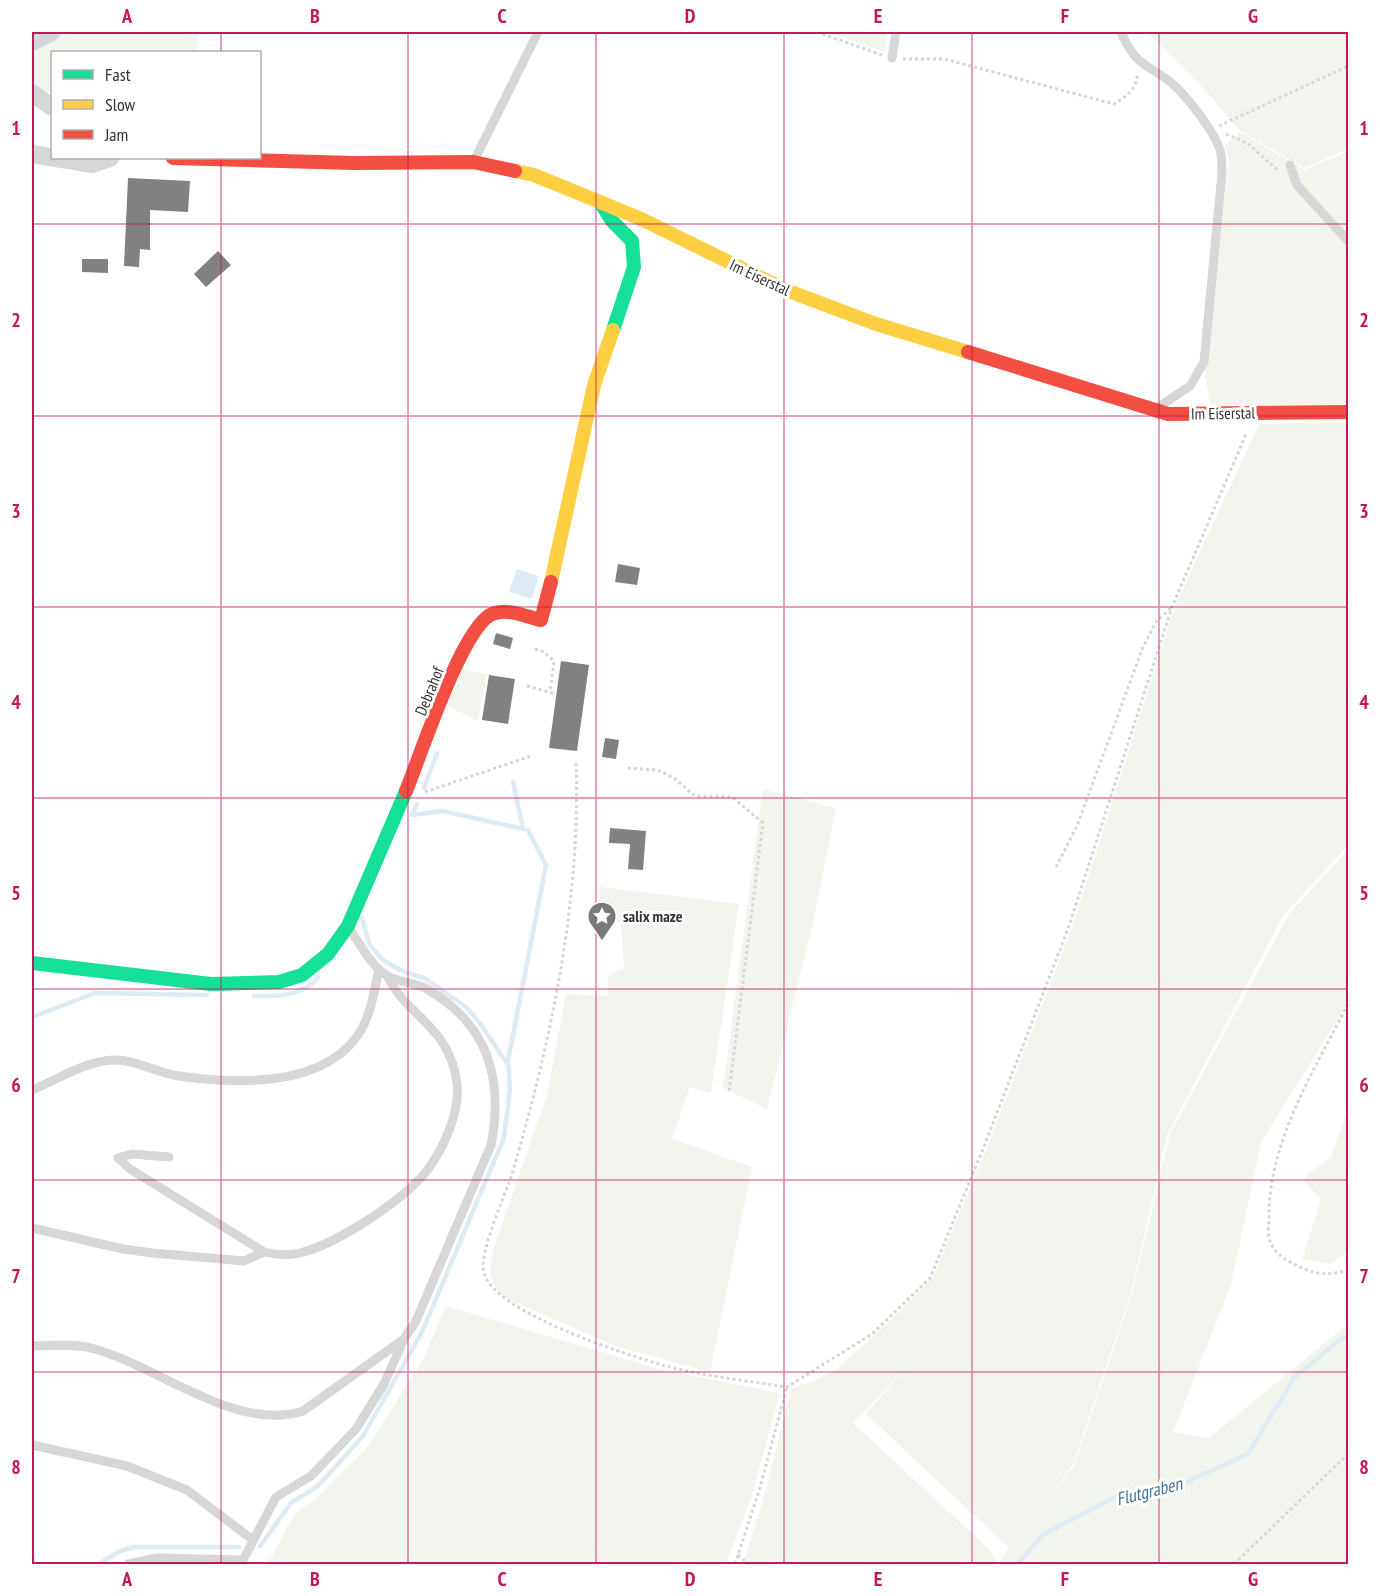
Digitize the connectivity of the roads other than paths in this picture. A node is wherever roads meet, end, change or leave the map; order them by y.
1 (52, 32) edge
2 (538, 32) edge
3 (896, 32) edge
4 (1121, 32) edge
5 (32, 42) edge
6 (892, 58) road end
7 (32, 93) edge
8 (51, 106) edge
9 (32, 154) edge
10 (51, 157) edge
11 (62, 159) edge
12 (107, 159) edge
13 (209, 159) edge
14 (473, 162) junction
15 (1290, 165) dead end
16 (600, 203) junction
17 (1348, 241) edge
18 (1154, 410) junction
19 (1348, 412) edge
20 (347, 926) junction
21 (32, 963) edge
22 (379, 969) junction
23 (387, 976) junction
24 (32, 1090) edge
25 (169, 1157) dead end
26 (32, 1228) edge
27 (264, 1252) junction
28 (404, 1340) junction
29 (32, 1346) edge
30 (32, 1445) edge
31 (253, 1540) junction
32 (154, 1561) edge
33 (128, 1564) edge

1 - 5 street
2 - 14 lane
3 - 6 lane
4 - 18 lane
7 - 8 street
9 - 10 street
11 - 12 street
13 - 14 street, Im Eiserstal
14 - 16 street, Im Eiserstal
15 - 17 lane
16 - 18 street, Im Eiserstal
16 - 20 street, Debrahof
18 - 19 street, Im Eiserstal
20 - 21 street, Debrahof
20 - 22 lane
22 - 23 lane
22 - 24 lane
23 - 27 lane
23 - 28 lane
25 - 27 lane
26 - 27 lane
28 - 29 lane
28 - 31 lane
30 - 31 lane
31 - 32 lane
32 - 33 lane

